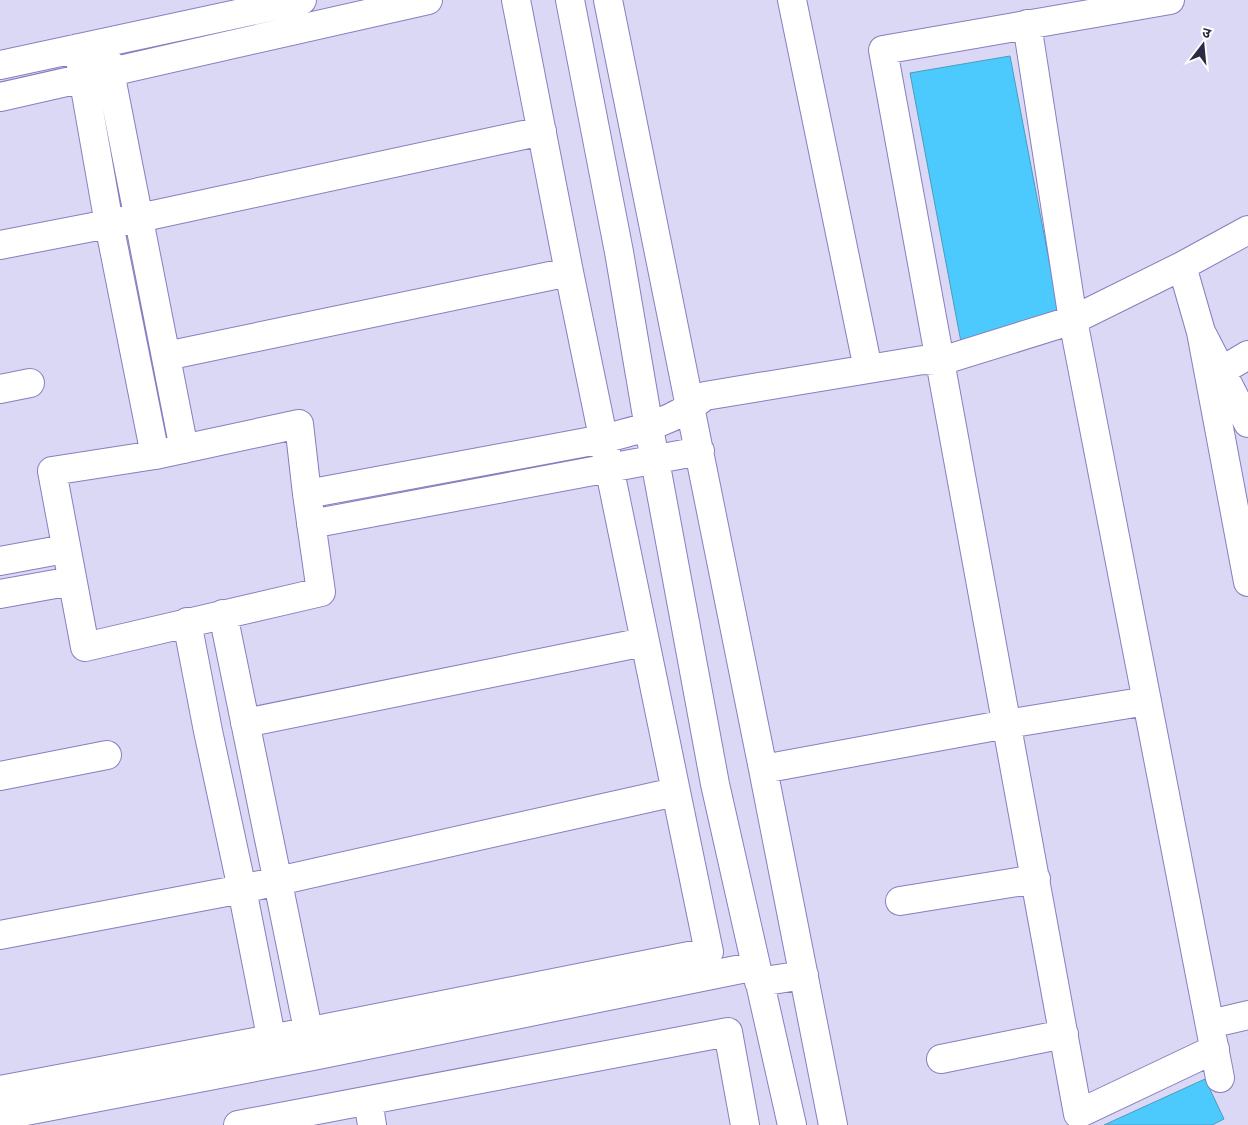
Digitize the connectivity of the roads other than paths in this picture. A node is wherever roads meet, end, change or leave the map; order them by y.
1 (302, 0) edge
2 (428, 0) edge
3 (516, 0) edge
4 (570, 0) edge
5 (608, 0) edge
6 (792, 0) edge
7 (1170, 0) edge
8 (351, 8) edge
9 (1027, 24) junction
10 (91, 45) junction
11 (0, 65) edge
12 (110, 72) junction
13 (83, 78) junction
14 (0, 97) edge
15 (542, 131) junction
16 (139, 218) junction
17 (109, 224) junction
18 (1248, 230) edge
19 (0, 245) edge
20 (1182, 266) junction
21 (569, 272) junction
22 (1073, 320) junction
23 (1201, 332) junction
24 (1248, 355) edge
25 (166, 356) junction
26 (941, 361) junction
27 (868, 369) junction
28 (1221, 371) junction
29 (30, 383) dead end
30 (0, 389) edge
31 (691, 408) junction
32 (1248, 423) edge
33 (649, 428) junction
34 (603, 438) junction
35 (184, 449) junction
36 (700, 451) junction
37 (156, 455) junction
38 (655, 460) junction
39 (609, 468) junction
40 (306, 494) junction
41 (311, 524) junction
42 (65, 549) junction
43 (0, 561) edge
44 (72, 581) junction
45 (1248, 582) edge
46 (0, 594) edge
47 (223, 614) junction
48 (187, 622) junction
49 (644, 642) junction
50 (1147, 701) junction
51 (245, 724) junction
52 (1007, 724) junction
53 (107, 755) dead end
54 (763, 769) junction
55 (0, 776) edge
56 (675, 792) junction
57 (1036, 879) junction
58 (277, 881) junction
59 (242, 889) junction
60 (900, 901) dead end
61 (0, 935) edge
62 (758, 974) junction
63 (804, 975) junction
64 (1248, 1015) edge
65 (1064, 1034) junction
66 (1212, 1036) junction
67 (310, 1044) junction
68 (274, 1051) junction
69 (941, 1058) dead end
70 (1220, 1078) dead end
71 (0, 1090) edge
72 (370, 1113) edge
73 (0, 1116) edge
74 (331, 1117) edge
75 (238, 1125) edge
76 (745, 1125) edge
77 (792, 1125) edge
78 (833, 1125) edge

1 - 10 street
2 - 8 street
3 - 15 street
4 - 33 street
5 - 31 street
6 - 27 street
7 - 9 street
8 - 12 street
9 - 22 street
9 - 26 street
10 - 11 street
10 - 12 street
10 - 13 street
12 - 13 street
12 - 16 street
13 - 14 street
13 - 17 street
15 - 16 street
15 - 21 street
16 - 17 street
16 - 25 street
17 - 19 street
17 - 37 street
18 - 20 street
20 - 22 street
20 - 23 street
21 - 25 street
21 - 34 street
22 - 26 street
22 - 50 street
23 - 28 street
23 - 45 street
24 - 28 street
25 - 35 street
26 - 27 street
26 - 52 street
27 - 31 street
28 - 32 street
29 - 30 street
31 - 33 street
31 - 36 street
33 - 34 street
33 - 38 street
34 - 39 street
34 - 40 street
35 - 37 street
35 - 40 street
36 - 38 street
36 - 54 street
37 - 42 street
38 - 39 street
38 - 62 street
39 - 41 street
39 - 49 street
40 - 41 street
41 - 47 street
42 - 43 street
42 - 44 street
44 - 46 street
44 - 48 street
47 - 48 street
47 - 51 street
48 - 59 street
49 - 51 street
49 - 56 street
50 - 52 street
50 - 66 street
51 - 58 street
52 - 54 street
52 - 57 street
53 - 55 street
54 - 63 street
56 - 58 street
56 - 67 street
57 - 60 street
57 - 65 street
58 - 59 street
58 - 67 street
59 - 61 street
59 - 68 street
62 - 63 street
62 - 67 street
62 - 77 street
63 - 78 street
64 - 66 street
65 - 66 street
65 - 69 street
66 - 70 street
67 - 68 street
68 - 71 street
68 - 73 street
72 - 74 street
72 - 76 street
74 - 75 street

